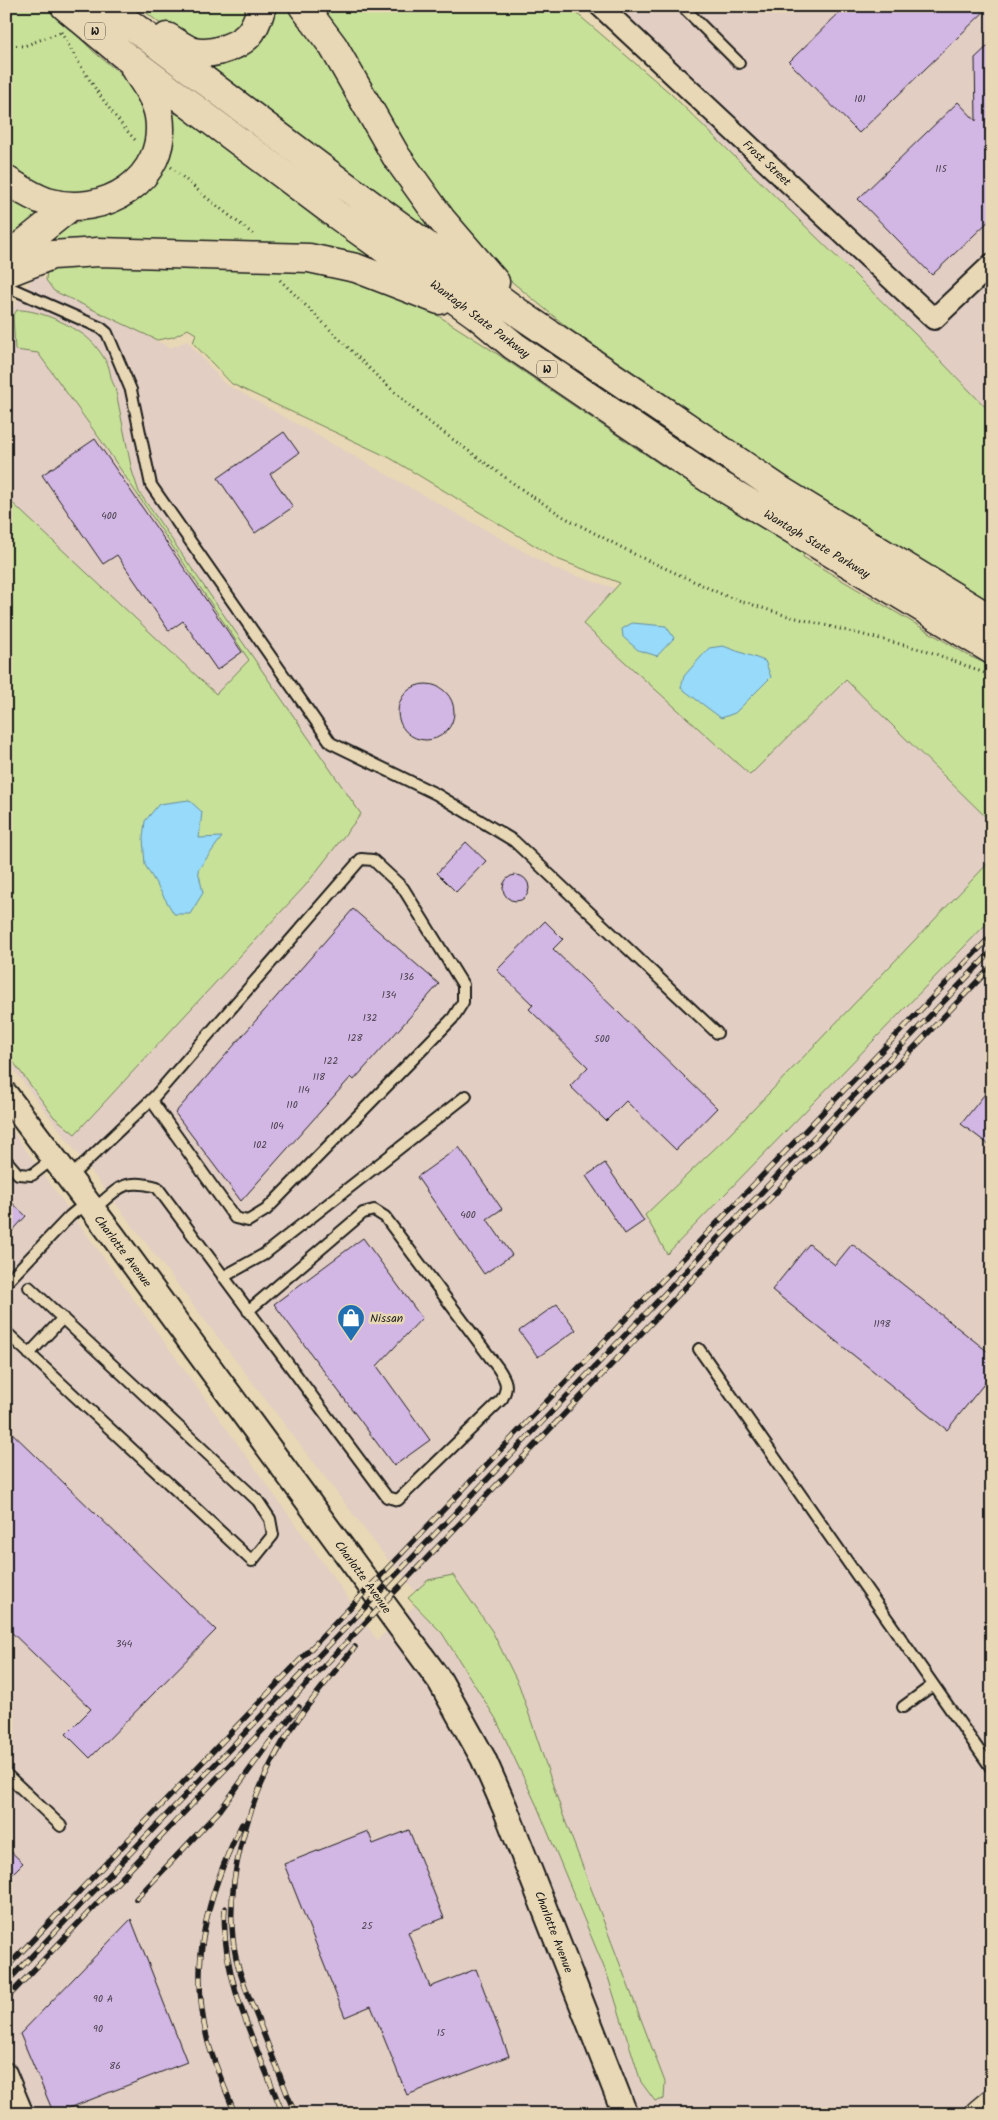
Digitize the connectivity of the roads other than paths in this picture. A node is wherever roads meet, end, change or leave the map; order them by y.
1 (106, 6) edge
2 (116, 6) edge
3 (262, 6) edge
4 (303, 6) edge
5 (600, 6) edge
6 (682, 6) edge
7 (58, 21) edge
8 (125, 56) junction
9 (739, 63) dead end
10 (6, 180) edge
11 (72, 206) junction
12 (6, 258) edge
13 (992, 264) edge
14 (6, 273) edge
15 (6, 286) edge
16 (477, 316) junction
17 (524, 316) junction
18 (992, 620) edge
19 (992, 650) edge
20 (717, 1033) dead end
21 (6, 1095) edge
22 (466, 1096) dead end
23 (151, 1100) junction
24 (54, 1158) junction
25 (6, 1160) edge
26 (69, 1178) junction
27 (90, 1206) junction
28 (223, 1277) junction
29 (6, 1283) edge
30 (29, 1287) dead end
31 (248, 1311) junction
32 (63, 1318) junction
33 (6, 1332) edge
34 (699, 1350) dead end
35 (30, 1354) junction
36 (933, 1684) junction
37 (903, 1707) dead end
38 (992, 1769) edge
39 (6, 1774) edge
40 (61, 1826) dead end
41 (6, 2073) edge
42 (992, 2103) edge
43 (23, 2114) edge
44 (625, 2114) edge
45 (979, 2114) edge

1 - 17 main road, W
2 - 3 main road
4 - 17 main road
5 - 13 street, Frost Street
6 - 9 lane
7 - 8 main road, Wantagh State Parkway / W
8 - 11 main road
8 - 16 main road, Wantagh State Parkway / W
10 - 11 main road
11 - 12 main road
14 - 16 main road
15 - 20 lane
16 - 19 main road, Wantagh State Parkway / W
17 - 18 main road, W
21 - 24 street, Charlotte Avenue
22 - 28 lane
23 - 23 lane
23 - 26 lane
24 - 25 lane
24 - 26 street, Charlotte Avenue
26 - 27 street, Charlotte Avenue
27 - 28 lane
27 - 29 lane
27 - 44 street, Charlotte Avenue
28 - 31 lane
30 - 32 lane
31 - 31 lane
32 - 35 lane
32 - 35 lane
33 - 35 lane
34 - 36 lane
36 - 37 lane
36 - 38 lane
39 - 40 lane
41 - 43 street
42 - 45 main road

